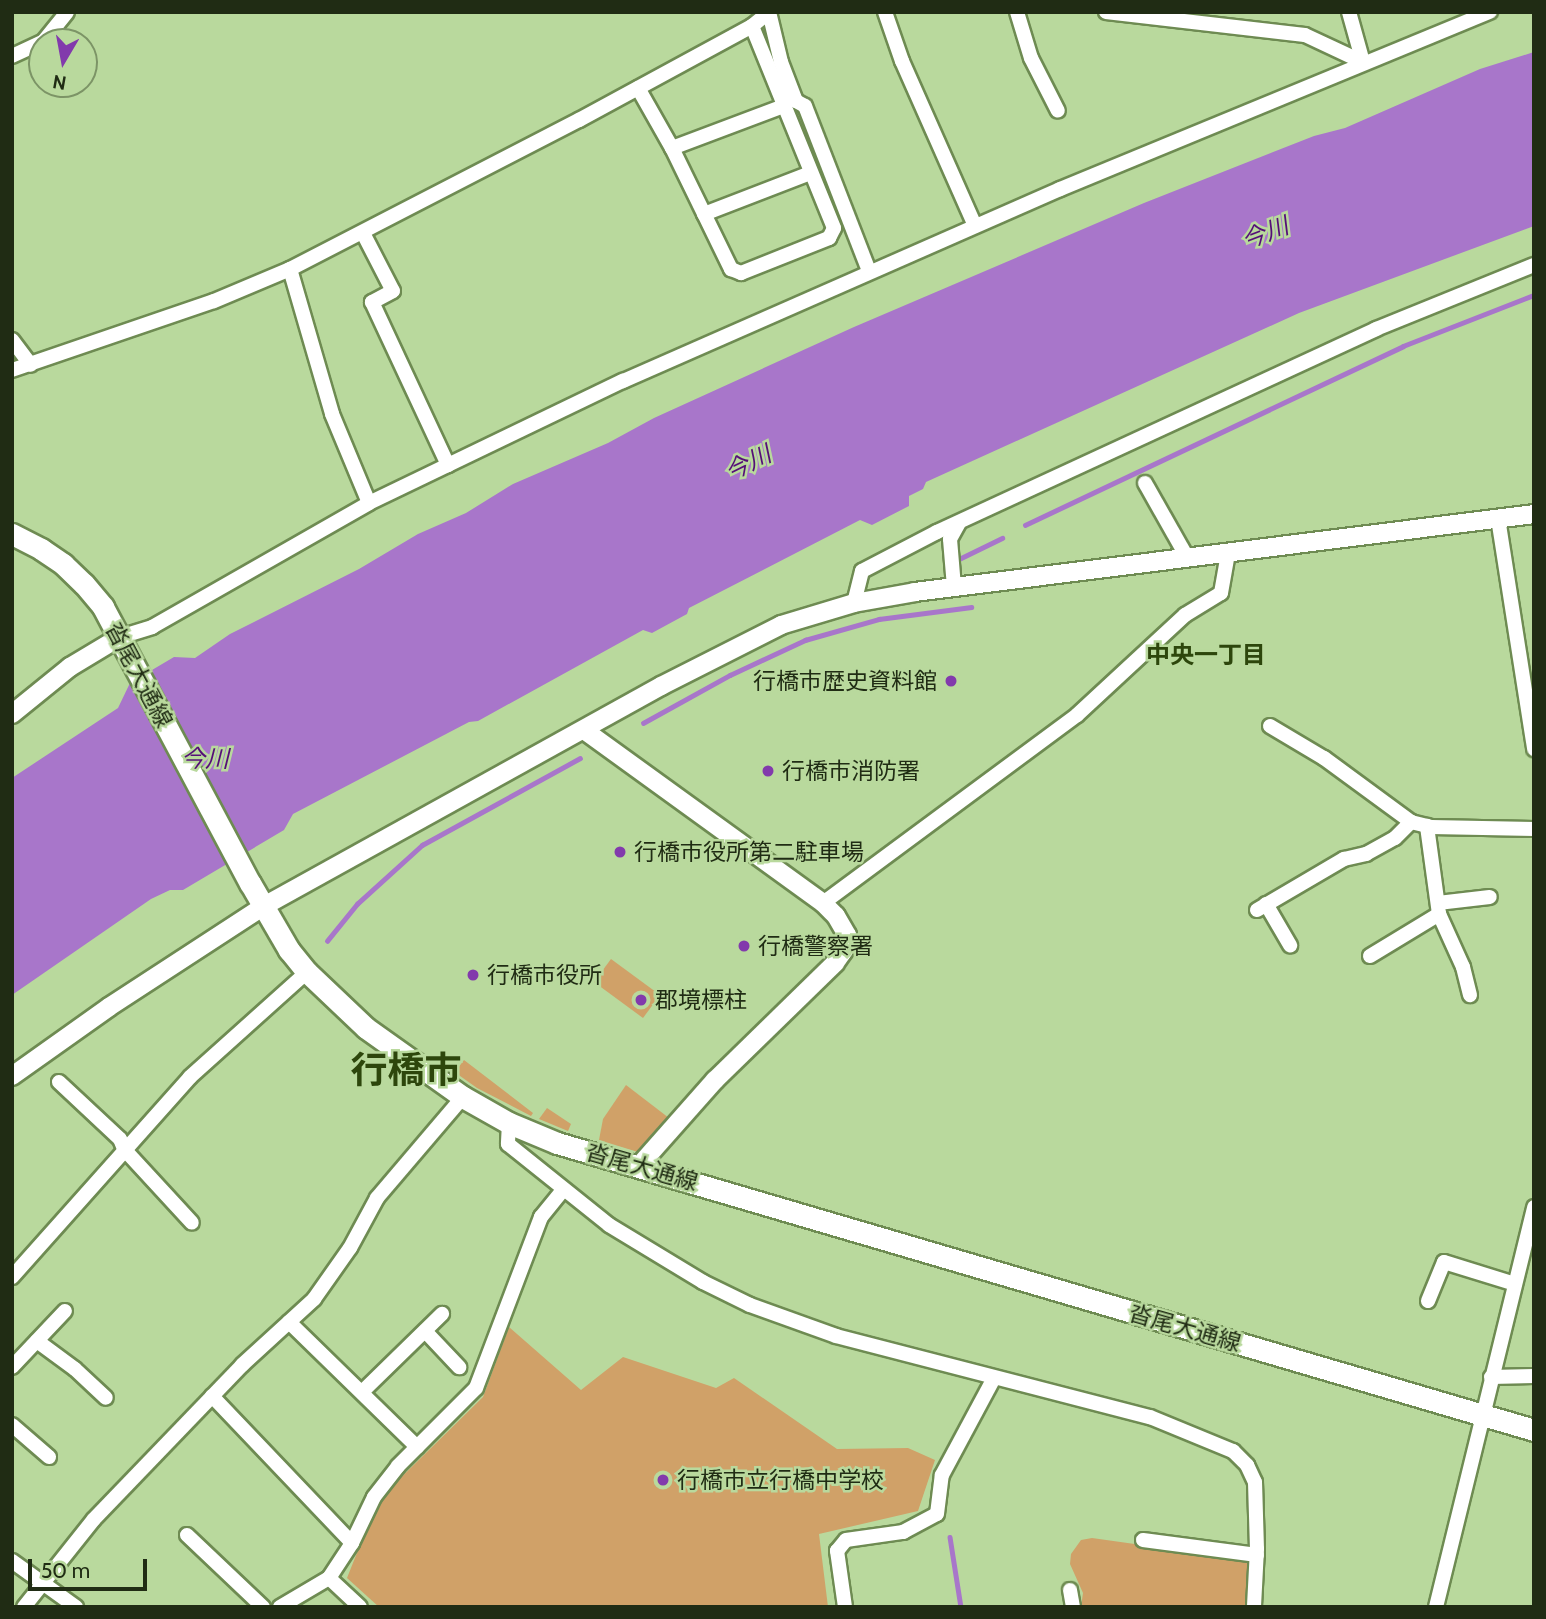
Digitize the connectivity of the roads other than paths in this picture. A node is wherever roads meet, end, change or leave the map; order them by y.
1 (67, 12) edge
2 (885, 12) edge
3 (1017, 12) edge
4 (1106, 12) edge
5 (1349, 12) edge
6 (1490, 12) edge
7 (1184, 17) edge
8 (752, 26) junction
9 (54, 28) edge
10 (28, 49) edge
11 (12, 56) edge
12 (1363, 62) junction
13 (638, 88) junction
14 (784, 106) junction
15 (1058, 111) dead end
16 (672, 148) junction
17 (810, 173) junction
18 (704, 214) junction
19 (975, 226) junction
20 (363, 233) junction
21 (1534, 265) edge
22 (290, 269) junction
23 (869, 271) junction
24 (12, 340) edge
25 (31, 365) junction
26 (12, 370) edge
27 (448, 465) junction
28 (1145, 483) dead end
29 (369, 503) junction
30 (1534, 514) edge
31 (1498, 519) junction
32 (960, 522) junction
33 (12, 534) edge
34 (1228, 554) junction
35 (1188, 559) junction
36 (954, 587) junction
37 (854, 603) junction
38 (124, 646) junction
39 (12, 714) edge
40 (1270, 726) dead end
41 (584, 730) junction
42 (1534, 749) edge
43 (1411, 822) junction
44 (1427, 826) junction
45 (1534, 829) edge
46 (1490, 897) dead end
47 (823, 903) junction
48 (264, 906) junction
49 (1438, 909) junction
50 (1290, 945) dead end
51 (1370, 956) dead end
52 (307, 972) junction
53 (1470, 995) dead end
54 (12, 1076) edge
55 (59, 1082) dead end
56 (463, 1097) junction
57 (509, 1123) junction
58 (124, 1149) junction
59 (639, 1166) junction
60 (563, 1190) junction
61 (1534, 1208) edge
62 (192, 1223) dead end
63 (12, 1277) edge
64 (1516, 1284) junction
65 (1428, 1301) dead end
66 (65, 1311) dead end
67 (442, 1314) dead end
68 (289, 1322) junction
69 (425, 1331) junction
70 (37, 1341) junction
71 (12, 1367) edge
72 (460, 1367) dead end
73 (1534, 1376) edge
74 (1491, 1377) junction
75 (994, 1378) junction
76 (362, 1392) junction
77 (212, 1396) junction
78 (106, 1398) dead end
79 (1481, 1415) junction
80 (12, 1425) edge
81 (1534, 1430) edge
82 (417, 1447) junction
83 (49, 1457) dead end
84 (187, 1535) dead end
85 (1143, 1540) dead end
86 (352, 1543) junction
87 (1257, 1555) junction
88 (12, 1561) edge
89 (329, 1578) junction
90 (44, 1584) junction
91 (1070, 1590) dead end
92 (24, 1607) edge
93 (76, 1607) edge
94 (263, 1607) edge
95 (280, 1607) edge
96 (360, 1607) edge
97 (845, 1607) edge
98 (1073, 1607) edge
99 (1254, 1607) edge
100 (1436, 1607) edge

1 - 9 street
2 - 19 street
3 - 15 street
4 - 7 street
5 - 12 street
6 - 12 street
7 - 12 street
8 - 13 street
8 - 14 street
8 - 23 street
10 - 11 street
12 - 19 street
13 - 16 street
13 - 20 street
14 - 16 street
14 - 17 street
16 - 18 street
17 - 18 street
17 - 18 street
19 - 23 street
20 - 22 street
20 - 27 street
21 - 32 street
22 - 25 street
22 - 29 street
23 - 27 street
24 - 25 street
25 - 26 street
27 - 29 street
28 - 35 street
29 - 38 street
30 - 31 street
31 - 34 street
31 - 42 street
32 - 36 street
32 - 37 street
33 - 38 main road, 沓尾大通線
34 - 35 street
34 - 47 street
35 - 36 street
36 - 37 street
37 - 41 street
38 - 39 street
38 - 48 main road, 沓尾大通線
40 - 43 street
41 - 47 street
41 - 48 street
43 - 44 street
43 - 50 street
44 - 45 street
44 - 49 street
46 - 49 street
47 - 59 street
48 - 52 main road, 沓尾大通線
48 - 54 street
49 - 51 street
49 - 53 street
52 - 56 main road, 沓尾大通線
52 - 58 street
55 - 58 street
56 - 57 main road, 沓尾大通線
56 - 68 street
57 - 59 main road, 沓尾大通線
57 - 60 street
58 - 62 street
58 - 63 street
59 - 79 main road, 沓尾大通線
60 - 75 street
60 - 82 street
61 - 64 street
64 - 65 street
64 - 74 street
66 - 70 street
67 - 69 street
68 - 76 street
68 - 77 street
69 - 72 street
69 - 76 street
70 - 71 street
70 - 78 street
73 - 74 street
74 - 79 street
75 - 87 street
75 - 97 street
76 - 82 street
77 - 86 street
77 - 90 street
79 - 81 main road, 沓尾大通線
79 - 100 street
80 - 83 street
82 - 86 street
84 - 94 street
85 - 87 street
86 - 89 street
87 - 99 street
88 - 90 street
89 - 95 street
89 - 96 street
90 - 92 street
90 - 93 street
91 - 98 street

